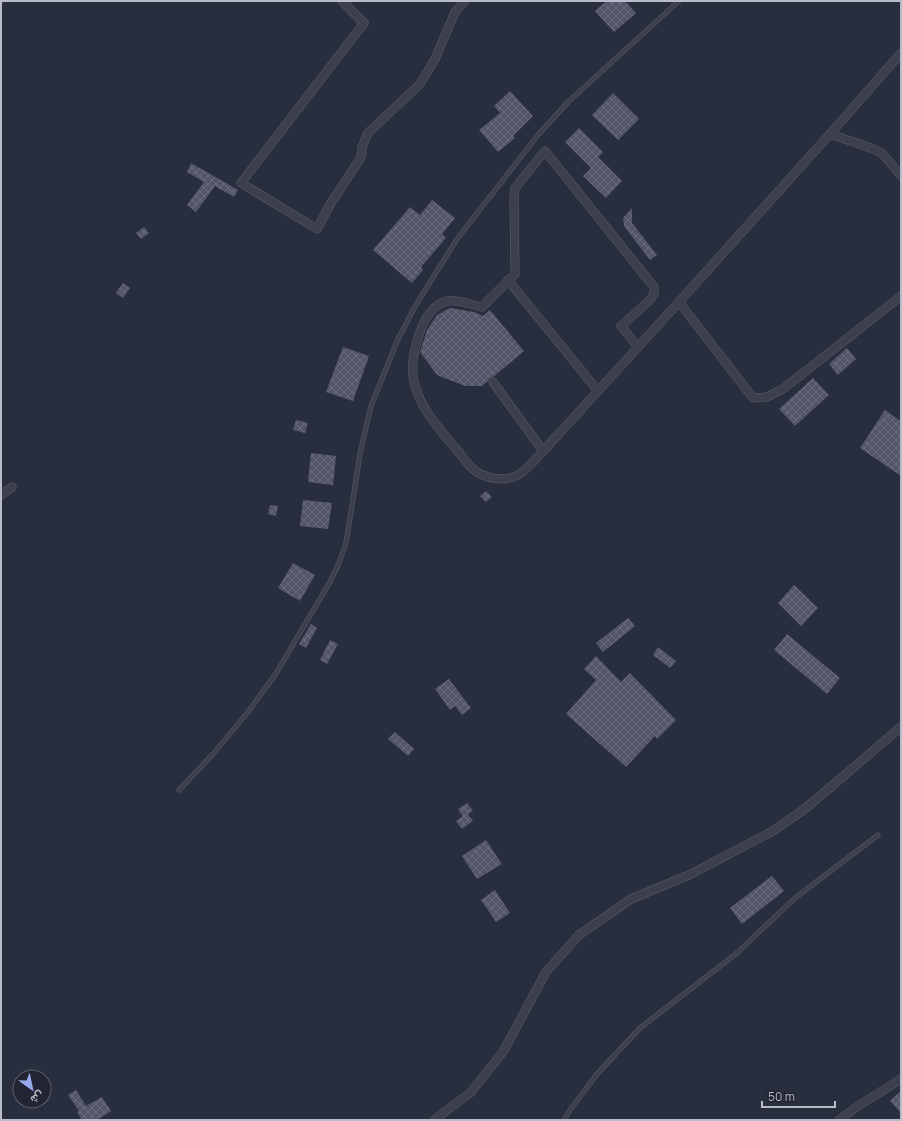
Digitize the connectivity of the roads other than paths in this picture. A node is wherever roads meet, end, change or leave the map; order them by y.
1 (342, 1) edge
2 (466, 1) edge
3 (679, 1) edge
4 (901, 53) edge
5 (830, 134) junction
6 (901, 176) edge
7 (508, 280) junction
8 (901, 296) edge
9 (679, 302) junction
10 (638, 347) junction
11 (494, 382) dead end
12 (598, 391) junction
13 (543, 451) junction
14 (12, 487) dead end
15 (1, 495) edge
16 (901, 727) edge
17 (179, 790) dead end
18 (878, 835) dead end
19 (901, 1079) edge
20 (434, 1120) edge
21 (564, 1120) edge
22 (839, 1120) edge

1 - 2 street
3 - 17 lane
4 - 5 street
5 - 6 street
5 - 9 street
7 - 10 street
7 - 12 street
7 - 13 street
8 - 9 street
9 - 10 street
10 - 12 street
11 - 13 street
12 - 13 street
14 - 15 street
16 - 20 street
18 - 21 lane
19 - 22 street

